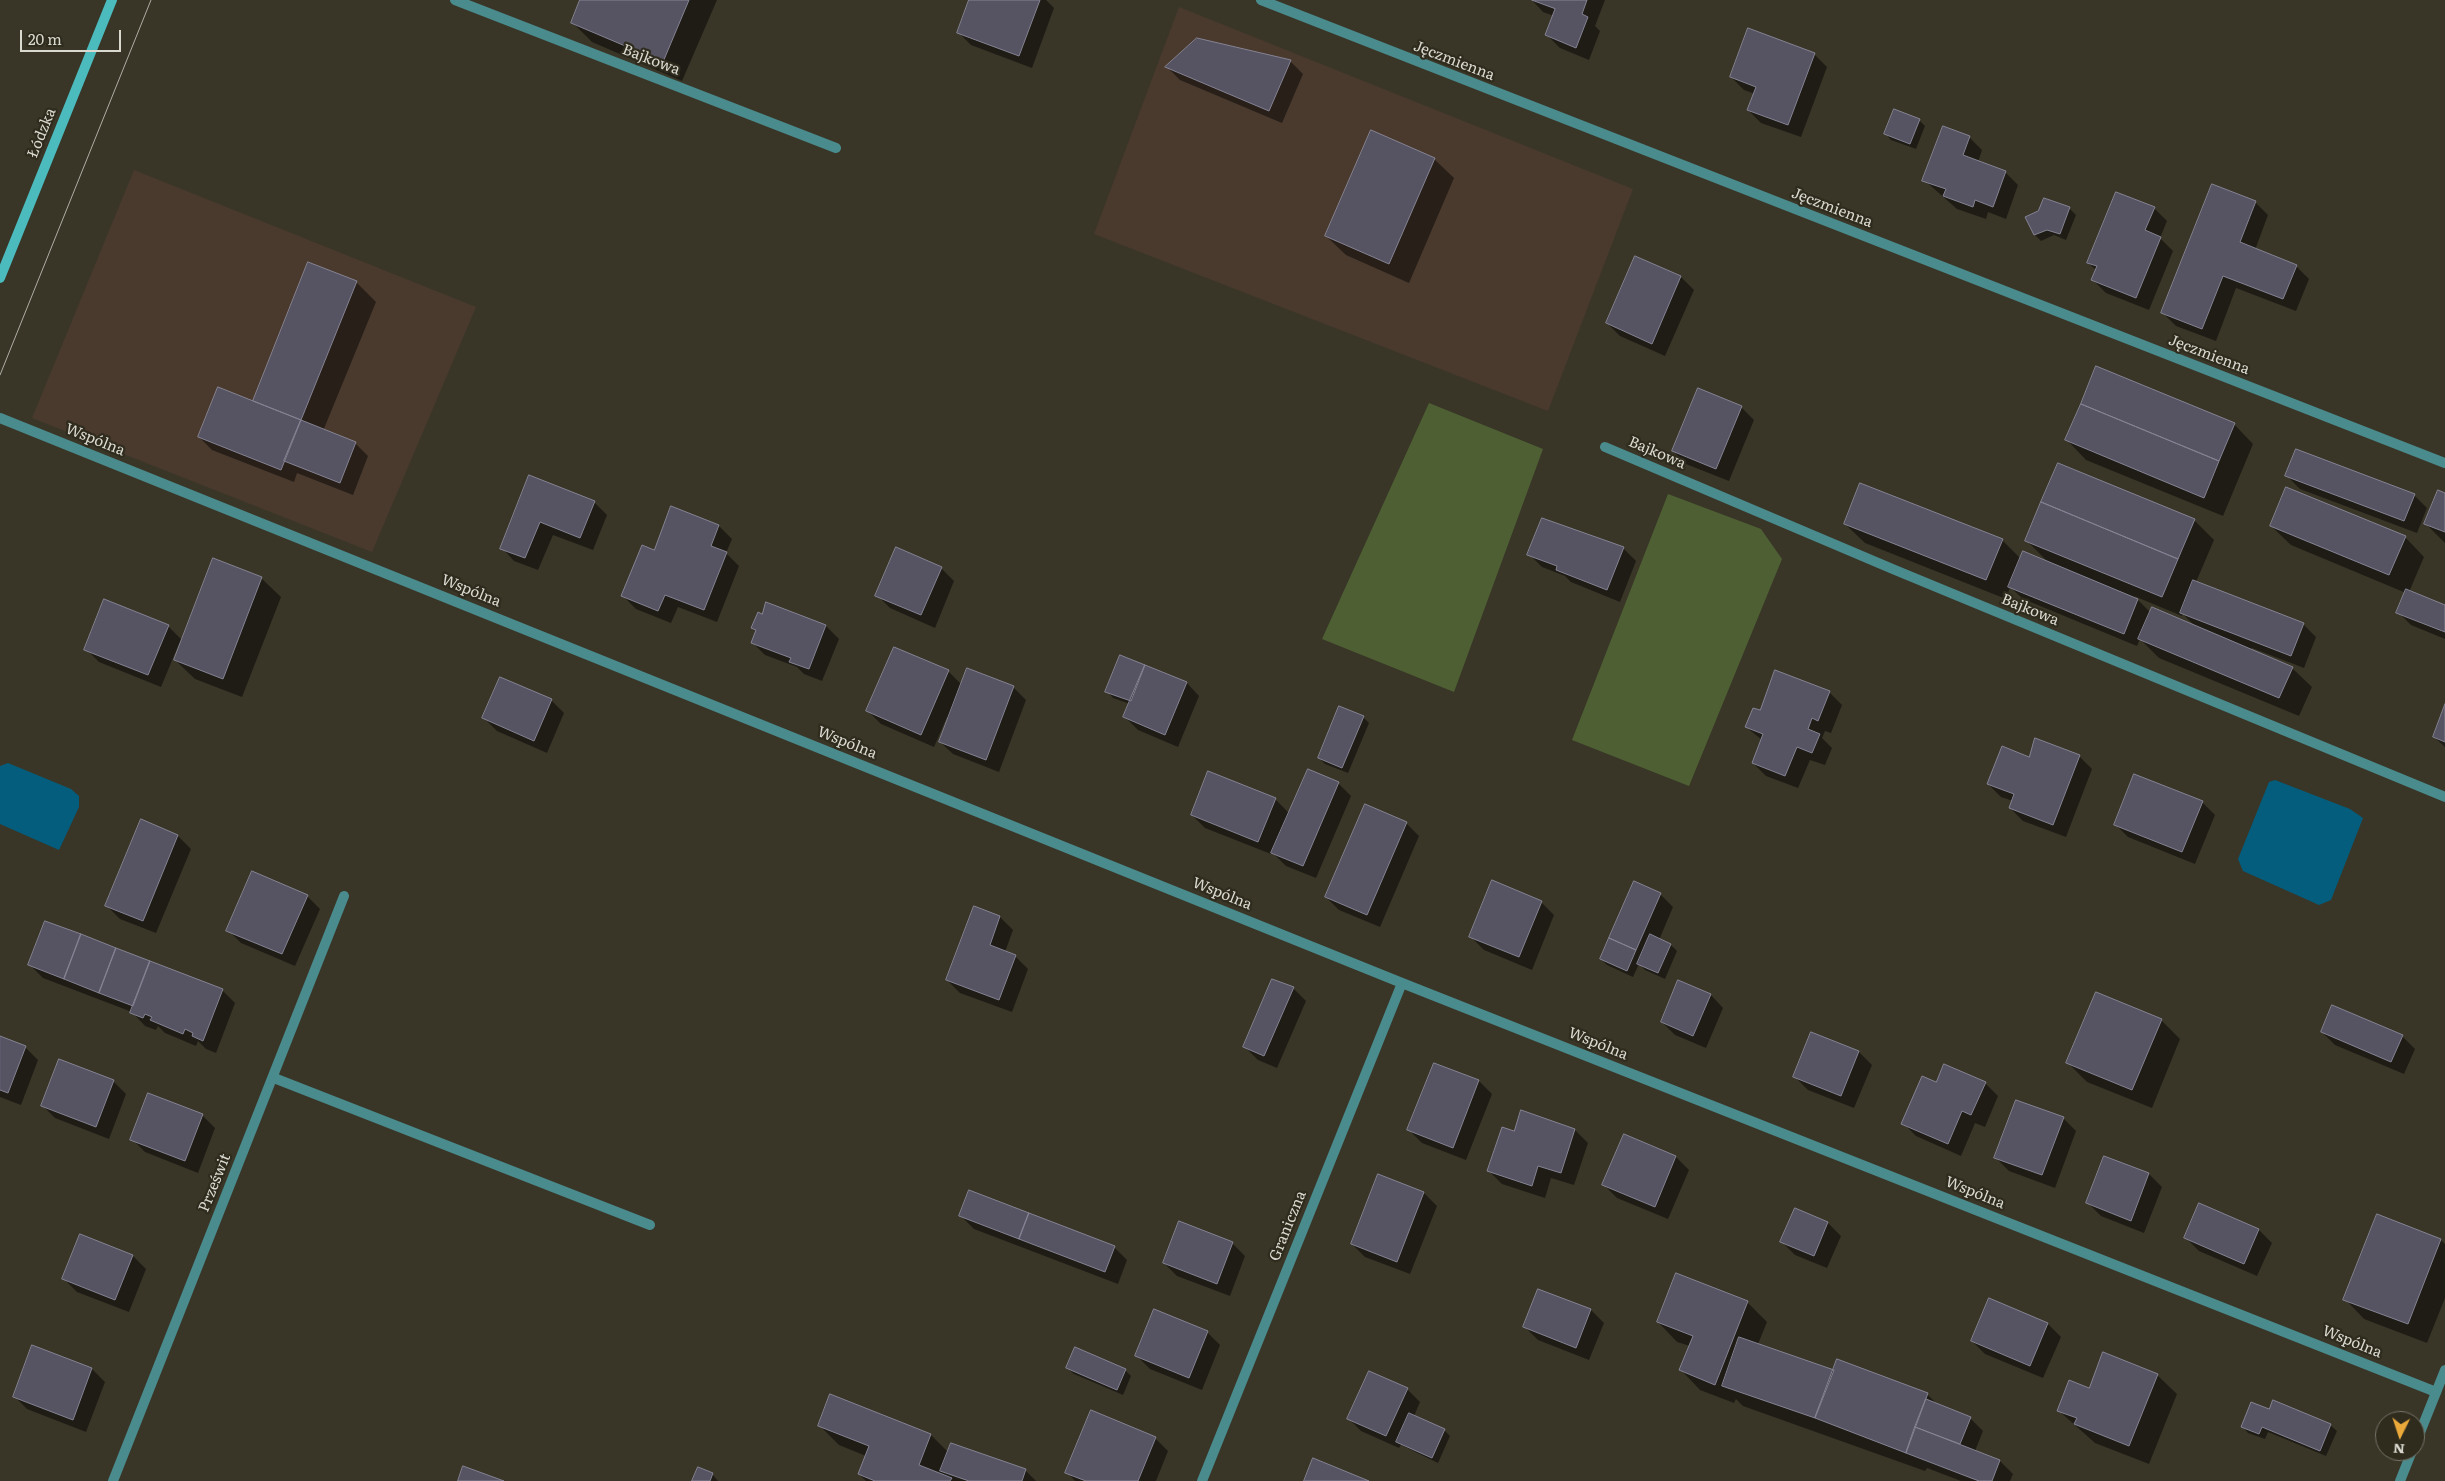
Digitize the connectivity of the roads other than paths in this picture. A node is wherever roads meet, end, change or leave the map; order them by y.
1 (112, 0) edge
2 (455, 0) edge
3 (1261, 0) edge
4 (836, 148) dead end
5 (0, 278) edge
6 (0, 418) edge
7 (1606, 447) dead end
8 (2445, 463) edge
9 (2445, 797) edge
10 (344, 896) dead end
11 (1402, 983) junction
12 (274, 1078) junction
13 (650, 1225) dead end
14 (2445, 1370) edge
15 (2436, 1392) junction
16 (2425, 1419) edge
17 (2408, 1461) edge
18 (113, 1481) edge
19 (1202, 1481) edge
20 (2400, 1481) edge

1 - 5 main road, Łódzka
2 - 4 street, Bajkowa
3 - 8 street, Jęczmienna
6 - 11 street, Wspólna
7 - 9 street, Bajkowa
10 - 12 street, Prześwit
11 - 15 street, Wspólna
11 - 19 street, Graniczna
12 - 13 street
12 - 18 street, Prześwit
14 - 15 street
15 - 16 street
17 - 20 street

